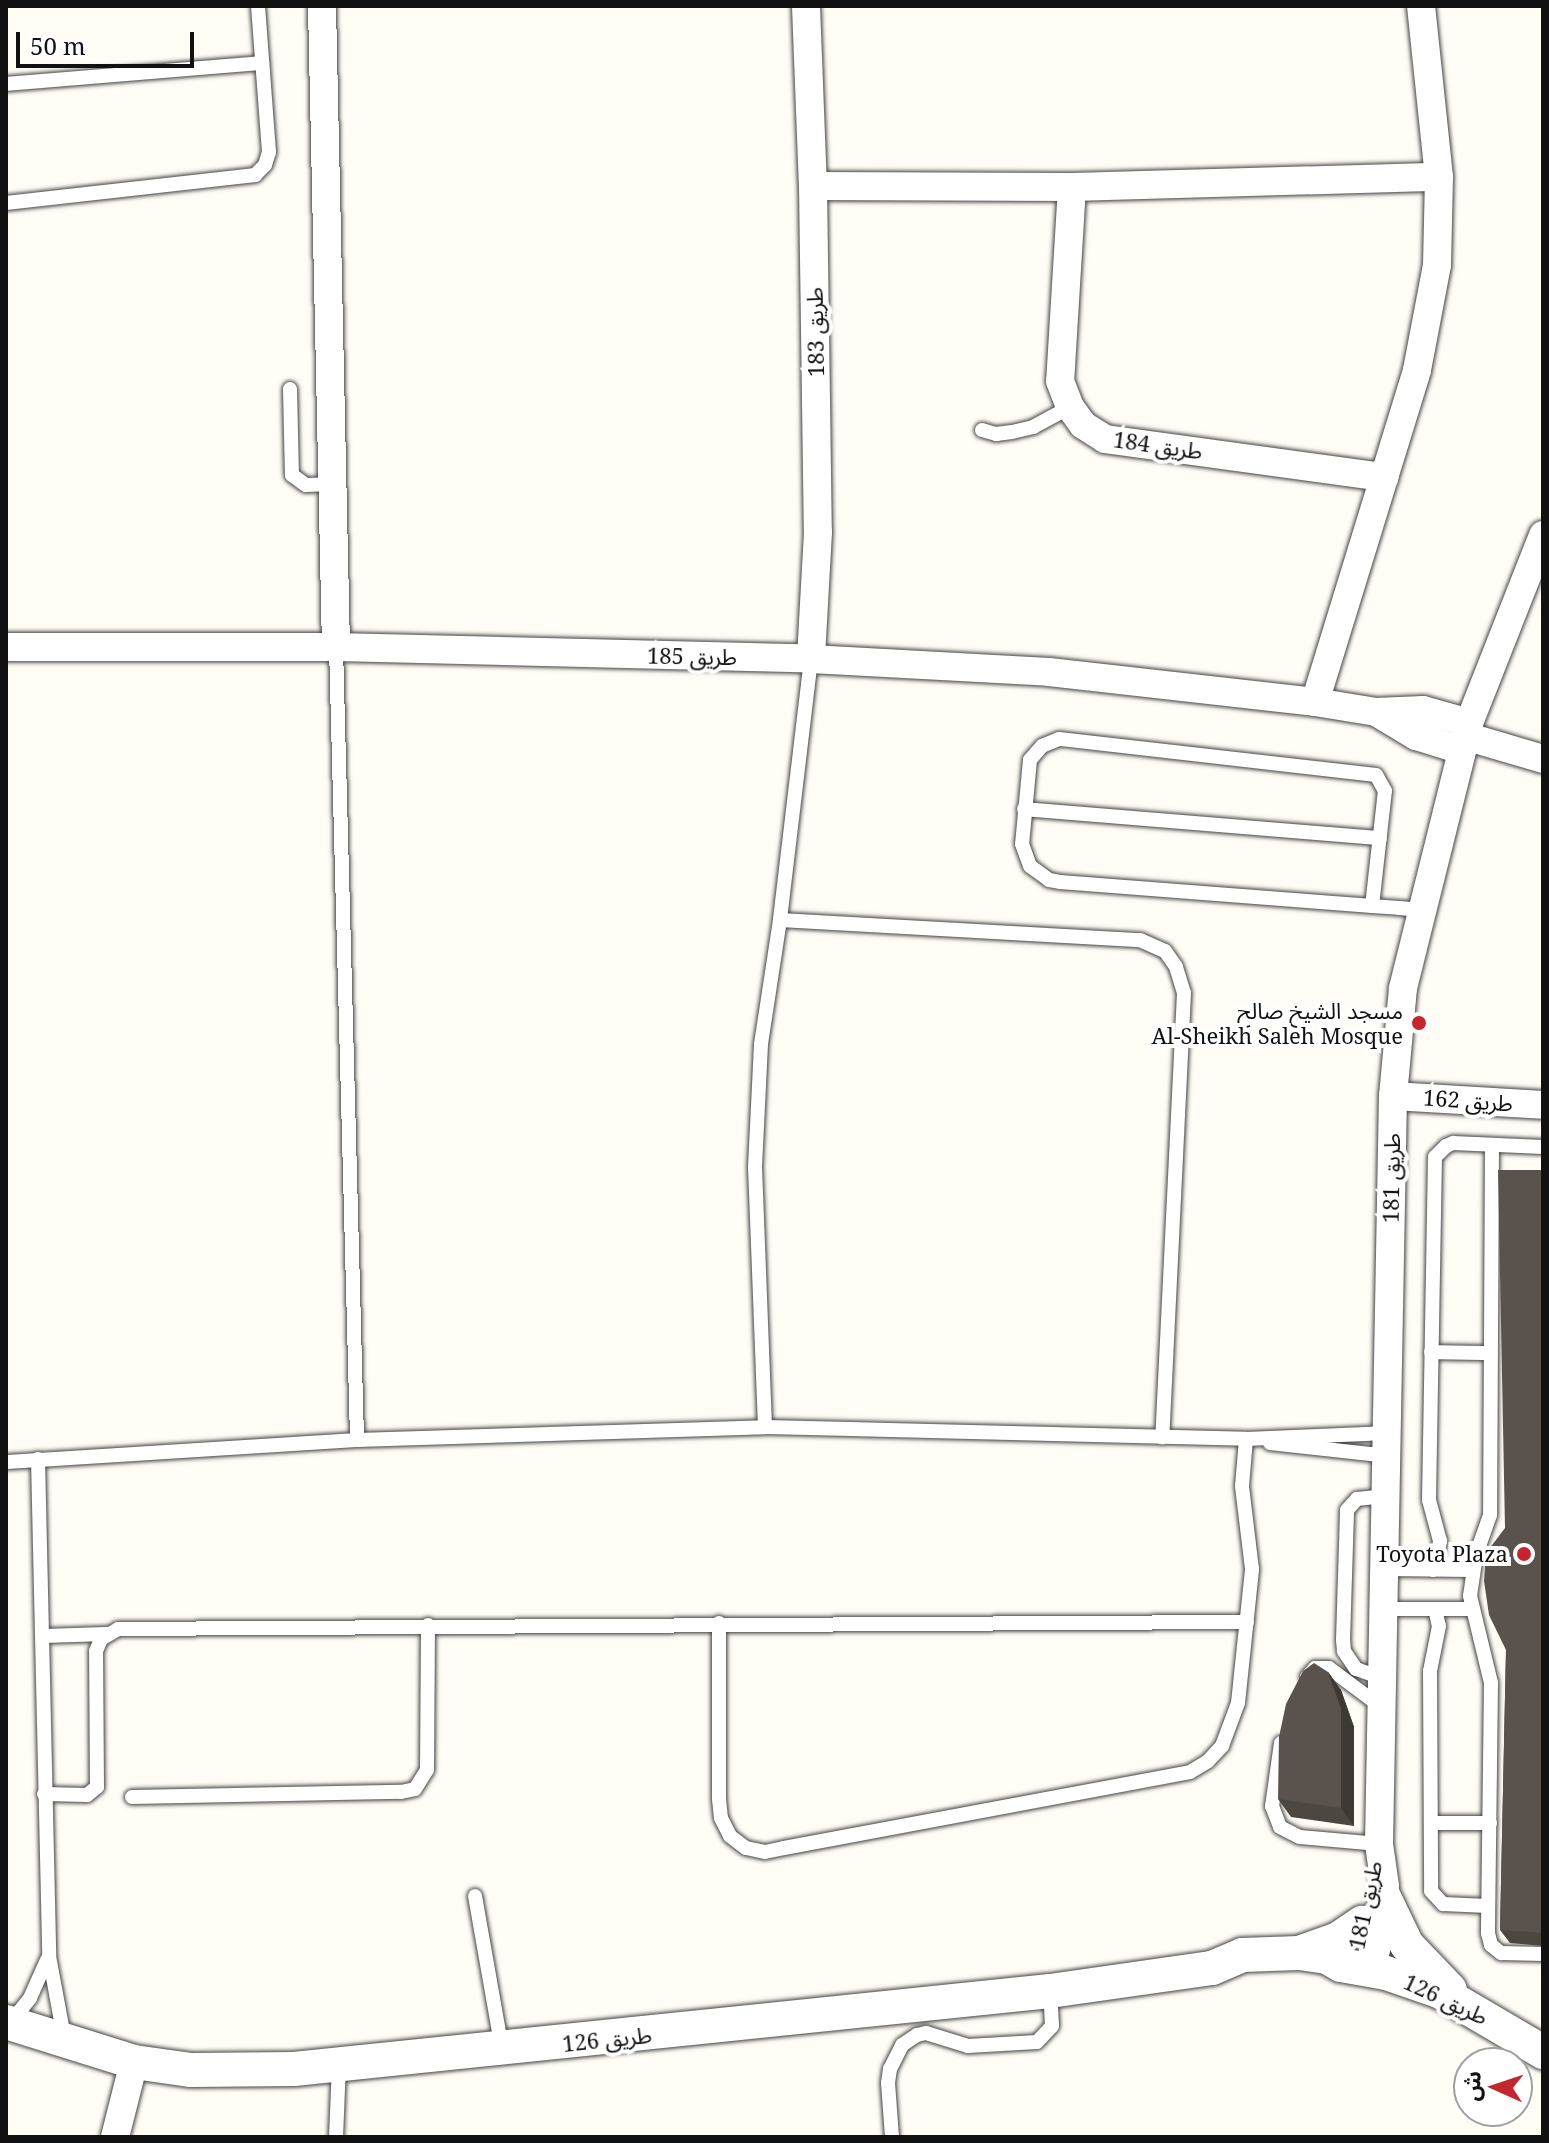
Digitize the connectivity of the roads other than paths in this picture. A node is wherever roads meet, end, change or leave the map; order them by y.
1 (258, 6) edge
2 (322, 6) edge
3 (806, 6) edge
4 (1421, 6) edge
5 (262, 63) junction
6 (6, 84) edge
7 (1439, 177) junction
8 (813, 186) junction
9 (1072, 187) junction
10 (6, 203) edge
11 (290, 389) dead end
12 (1070, 407) junction
13 (982, 430) dead end
14 (1384, 477) junction
15 (331, 484) junction
16 (1543, 535) edge
17 (6, 647) edge
18 (336, 647) junction
19 (811, 659) junction
20 (1315, 702) junction
21 (1465, 736) junction
22 (1543, 759) edge
23 (1024, 809) junction
24 (1380, 838) junction
25 (1372, 906) junction
26 (1423, 910) junction
27 (780, 920) junction
28 (1393, 1096) junction
29 (1543, 1105) edge
30 (1492, 1145) junction
31 (1543, 1147) edge
32 (1431, 1352) junction
33 (1490, 1353) junction
34 (765, 1427) junction
35 (1162, 1437) junction
36 (1246, 1439) junction
37 (357, 1440) junction
38 (1388, 1444) junction
39 (38, 1459) junction
40 (6, 1462) edge
41 (1387, 1496) junction
42 (1386, 1569) junction
43 (1433, 1570) junction
44 (1472, 1570) junction
45 (1385, 1609) junction
46 (1435, 1609) junction
47 (1471, 1609) junction
48 (1247, 1622) junction
49 (719, 1623) junction
50 (428, 1625) junction
51 (106, 1634) junction
52 (43, 1636) junction
53 (1384, 1679) junction
54 (1300, 1687) edge
55 (1384, 1709) junction
56 (1284, 1722) edge
57 (44, 1794) junction
58 (132, 1797) dead end
59 (1431, 1823) junction
60 (1490, 1823) junction
61 (1379, 1844) junction
62 (475, 1896) dead end
63 (1384, 1897) junction
64 (1488, 1906) junction
65 (1362, 1923) junction
66 (1299, 1953) junction
67 (1543, 1954) edge
68 (49, 1956) junction
69 (1355, 1967) junction
70 (1212, 1968) junction
71 (1050, 1991) junction
72 (1462, 2001) junction
73 (8, 2022) edge
74 (64, 2038) junction
75 (502, 2050) junction
76 (1543, 2052) edge
77 (134, 2062) junction
78 (339, 2065) junction
79 (115, 2137) edge
80 (336, 2137) edge
81 (892, 2137) edge

1 - 5 lane
2 - 15 street
3 - 8 street, طريق 183
4 - 7 street
5 - 6 lane
5 - 10 lane
7 - 9 street
7 - 14 street
8 - 9 street
8 - 19 street, طريق 183
9 - 12 street
11 - 15 lane
12 - 13 lane
12 - 14 street, طريق 184
14 - 20 street
15 - 18 street
16 - 21 street, طريق 181
17 - 18 street, طريق 185
18 - 19 street, طريق 185
18 - 37 lane
19 - 20 street, طريق 185
19 - 27 lane
20 - 21 street, طريق 185
21 - 22 street, طريق 185
21 - 26 street, طريق 181
23 - 24 lane
23 - 24 lane
23 - 25 lane
24 - 25 lane
25 - 26 lane
26 - 28 street, طريق 181
27 - 34 lane
27 - 35 lane
28 - 29 street, طريق 162
28 - 38 street, طريق 181
30 - 31 lane
30 - 32 lane
30 - 33 lane
32 - 33 lane
32 - 43 lane
33 - 44 lane
34 - 35 lane
34 - 37 lane
35 - 36 lane
36 - 38 lane
36 - 38 lane
36 - 48 lane
37 - 39 lane
38 - 41 street, طريق 181
39 - 40 lane
39 - 52 lane
41 - 42 street, طريق 181
41 - 53 lane
42 - 43 lane
42 - 45 street, طريق 181
43 - 44 lane
44 - 47 lane
45 - 46 lane
45 - 53 street, طريق 181
46 - 47 lane
46 - 59 lane
47 - 60 lane
48 - 49 lane
48 - 49 lane
49 - 50 lane
50 - 51 lane
50 - 58 lane
51 - 52 lane
51 - 57 lane
52 - 57 lane
53 - 55 street, طريق 181
54 - 55 lane
55 - 61 street, طريق 181
56 - 61 lane
57 - 68 lane
59 - 60 lane
59 - 64 lane
60 - 64 lane
61 - 63 street, طريق 181
61 - 65 street, طريق 181
62 - 75 lane
63 - 69 street, طريق 181
63 - 72 street
64 - 67 lane
65 - 66 street
65 - 69 street, طريق 181
66 - 69 street, طريق 126
66 - 70 street, طريق 126
68 - 73 lane
68 - 74 lane
69 - 70 street, طريق 126
69 - 72 street, طريق 126
70 - 71 street, طريق 126
71 - 75 street, طريق 126
71 - 81 lane
72 - 76 street, طريق 126
73 - 74 street, طريق 126
74 - 77 street, طريق 126
75 - 78 street, طريق 126
77 - 78 street, طريق 126
77 - 79 street
78 - 80 lane

